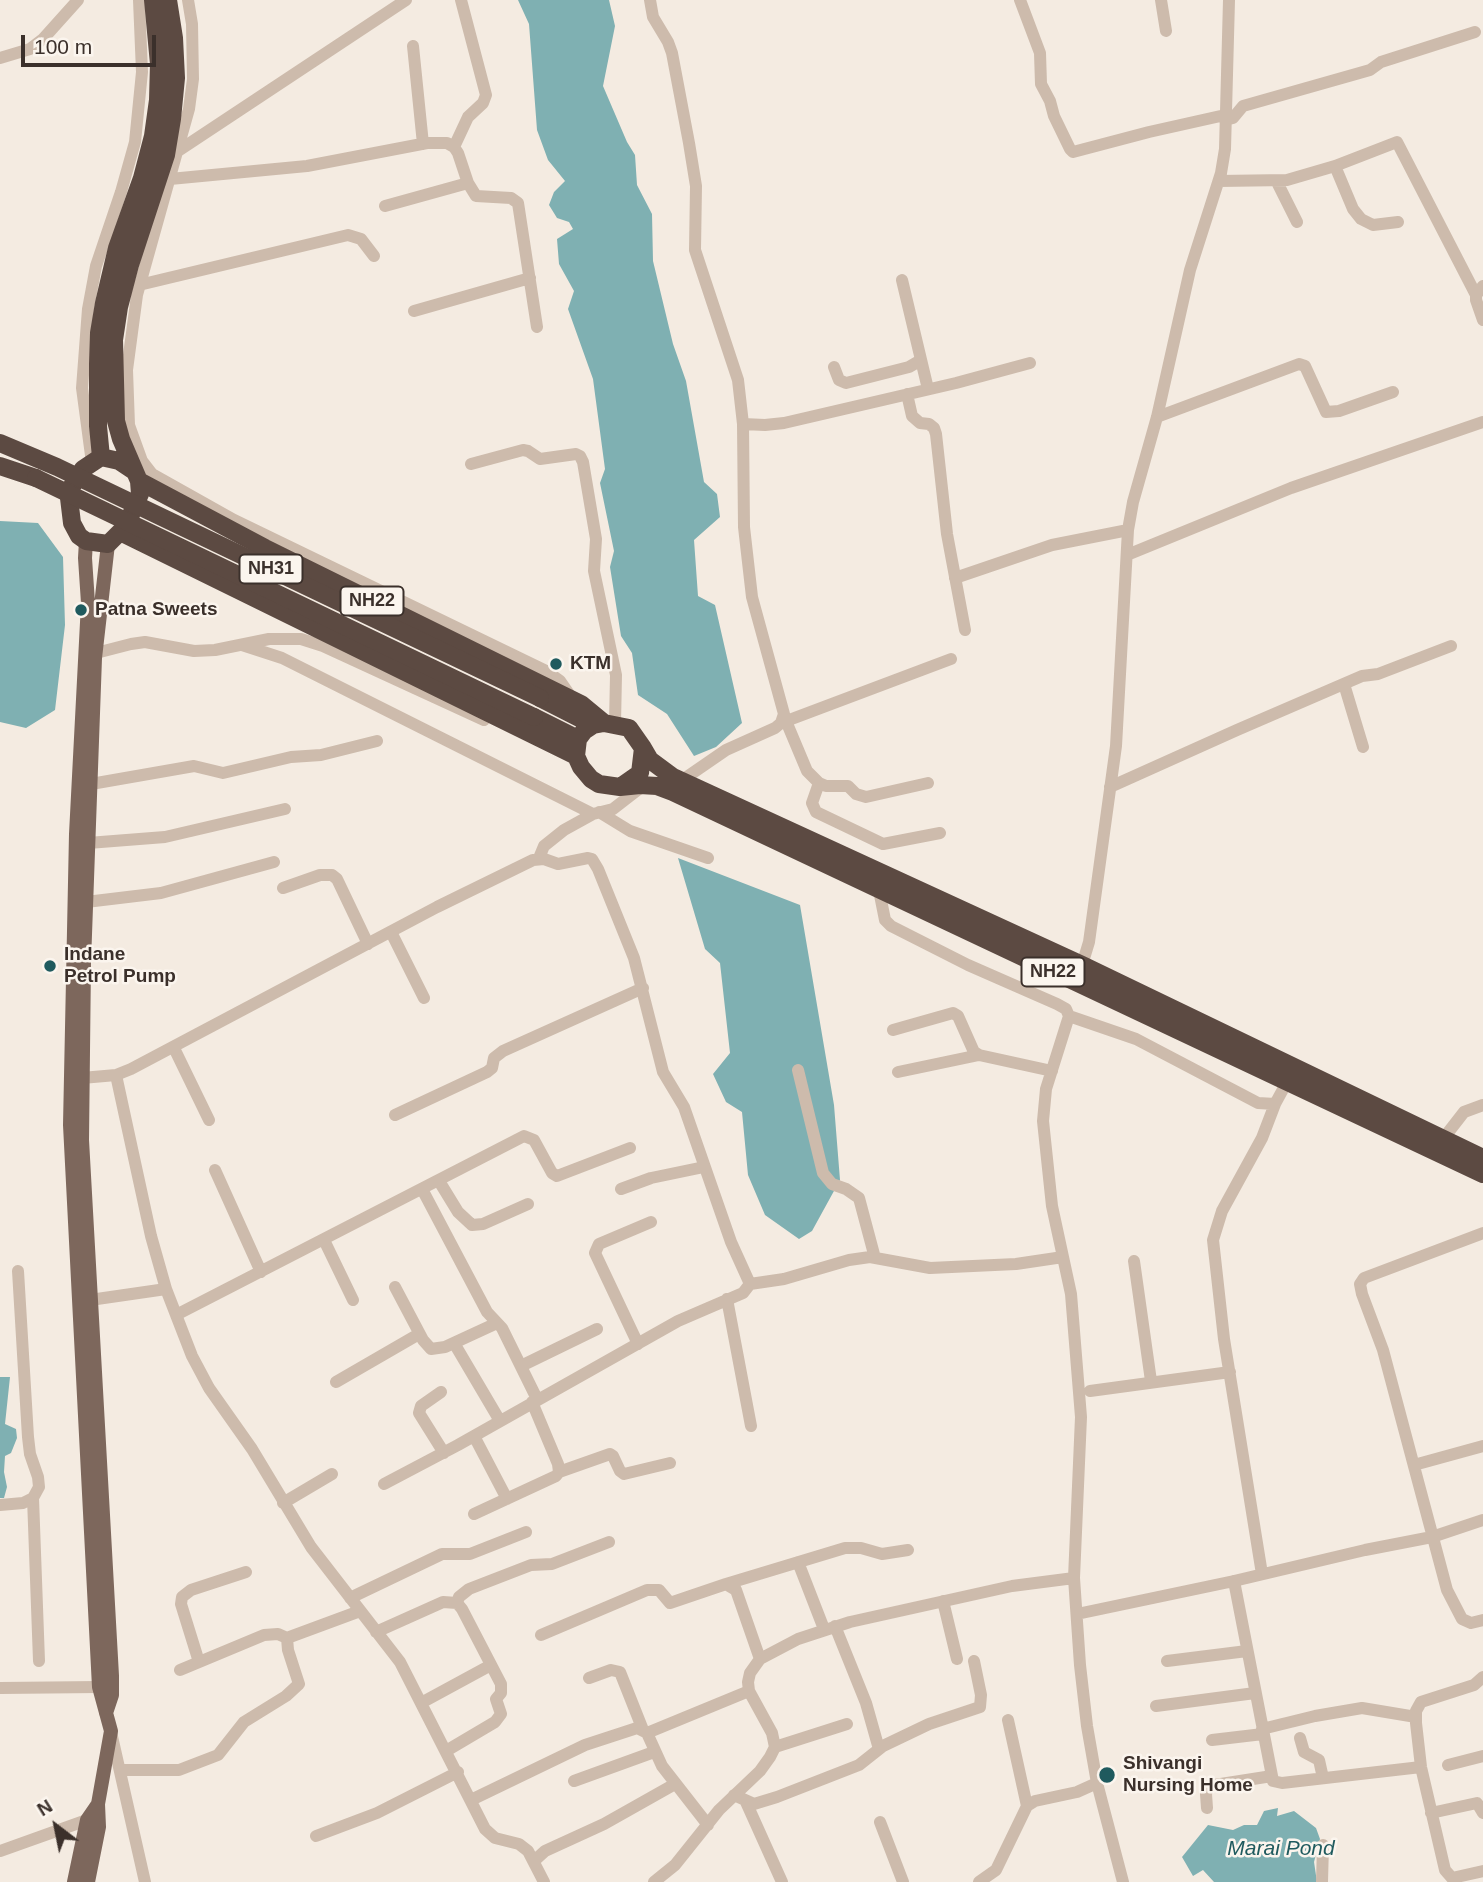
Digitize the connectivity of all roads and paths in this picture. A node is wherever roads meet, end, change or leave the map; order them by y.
1 (78, 0) edge
2 (139, 0) edge
3 (153, 0) edge
4 (168, 0) edge
5 (188, 0) edge
6 (406, 0) edge
7 (460, 0) edge
8 (650, 0) edge
9 (1020, 0) edge
10 (1161, 0) edge
11 (1229, 0) edge
12 (1166, 31) dead end
13 (1475, 32) dead end
14 (413, 46) dead end
15 (0, 58) edge
16 (1225, 118) junction
17 (423, 144) junction
18 (454, 147) junction
19 (178, 151) junction
20 (1335, 166) junction
21 (170, 179) junction
22 (1219, 181) junction
23 (1277, 182) junction
24 (468, 183) junction
25 (385, 206) dead end
26 (1297, 222) dead end
27 (1398, 222) dead end
28 (374, 256) dead end
29 (530, 278) junction
30 (902, 280) dead end
31 (139, 285) junction
32 (1480, 291) edge
33 (414, 310) dead end
34 (1483, 320) edge
35 (537, 327) dead end
36 (107, 337) junction
37 (921, 359) junction
38 (1030, 363) dead end
39 (834, 367) dead end
40 (928, 389) junction
41 (1393, 392) dead end
42 (907, 394) junction
43 (1157, 417) junction
44 (1483, 422) edge
45 (122, 423) junction
46 (743, 424) junction
47 (0, 443) edge
48 (97, 460) junction
49 (471, 464) dead end
50 (0, 466) edge
51 (137, 476) junction
52 (1128, 530) junction
53 (114, 538) junction
54 (86, 541) junction
55 (1127, 555) junction
56 (955, 578) junction
57 (965, 630) dead end
58 (242, 645) junction
59 (1451, 646) dead end
60 (96, 653) junction
61 (950, 659) dead end
62 (1344, 684) junction
63 (574, 700) junction
64 (783, 722) junction
65 (604, 724) junction
66 (377, 741) dead end
67 (1363, 747) dead end
68 (560, 748) junction
69 (577, 748) junction
70 (643, 748) junction
71 (681, 781) junction
72 (819, 783) junction
73 (928, 783) dead end
74 (91, 784) junction
75 (644, 785) junction
76 (620, 787) junction
77 (1110, 788) junction
78 (285, 809) dead end
79 (596, 813) junction
80 (940, 833) dead end
81 (88, 843) junction
82 (539, 858) junction
83 (708, 858) dead end
84 (274, 862) dead end
85 (284, 888) dead end
86 (879, 890) junction
87 (86, 902) junction
88 (391, 932) junction
89 (368, 944) junction
90 (1082, 965) junction
91 (643, 988) junction
92 (78, 992) junction
93 (424, 998) dead end
94 (1069, 1016) junction
95 (893, 1030) dead end
96 (174, 1048) junction
97 (979, 1055) junction
98 (798, 1070) dead end
99 (1052, 1071) junction
100 (898, 1072) dead end
101 (116, 1075) junction
102 (82, 1078) junction
103 (1287, 1082) junction
104 (1275, 1104) junction
105 (1483, 1105) edge
106 (395, 1115) dead end
107 (209, 1120) dead end
108 (1443, 1139) junction
109 (630, 1149) dead end
110 (1483, 1158) edge
111 (704, 1167) junction
112 (215, 1170) dead end
113 (1483, 1174) edge
114 (439, 1181) junction
115 (422, 1189) junction
116 (621, 1189) dead end
117 (528, 1204) dead end
118 (651, 1222) dead end
119 (1483, 1233) edge
120 (324, 1240) junction
121 (1063, 1257) junction
122 (875, 1258) junction
123 (1134, 1261) dead end
124 (18, 1271) dead end
125 (261, 1272) junction
126 (750, 1284) junction
127 (395, 1287) dead end
128 (166, 1289) junction
129 (727, 1299) junction
130 (90, 1300) junction
131 (353, 1300) dead end
132 (176, 1315) junction
133 (497, 1322) junction
134 (597, 1329) dead end
135 (419, 1334) junction
136 (454, 1343) junction
137 (638, 1344) junction
138 (521, 1366) junction
139 (1230, 1372) junction
140 (1151, 1381) junction
141 (335, 1382) dead end
142 (1090, 1391) dead end
143 (440, 1392) dead end
144 (535, 1400) junction
145 (500, 1421) junction
146 (751, 1426) dead end
147 (474, 1436) junction
148 (1483, 1446) edge
149 (444, 1453) junction
150 (670, 1463) dead end
151 (1414, 1465) junction
152 (559, 1472) junction
153 (332, 1474) dead end
154 (384, 1484) dead end
155 (33, 1498) junction
156 (507, 1499) junction
157 (283, 1503) junction
158 (0, 1505) edge
159 (474, 1514) dead end
160 (1483, 1520) edge
161 (526, 1532) dead end
162 (1432, 1537) junction
163 (609, 1542) dead end
164 (908, 1550) dead end
165 (798, 1562) junction
166 (246, 1572) dead end
167 (1262, 1574) junction
168 (1074, 1578) junction
169 (1234, 1581) junction
170 (726, 1584) junction
171 (350, 1598) junction
172 (943, 1601) junction
173 (457, 1603) junction
174 (360, 1611) junction
175 (1077, 1614) junction
176 (1483, 1620) edge
177 (829, 1627) junction
178 (376, 1632) junction
179 (541, 1635) dead end
180 (287, 1638) junction
181 (1247, 1651) junction
182 (760, 1659) junction
183 (957, 1659) dead end
184 (39, 1661) dead end
185 (974, 1661) dead end
186 (1167, 1661) dead end
187 (199, 1662) junction
188 (491, 1665) junction
189 (180, 1670) dead end
190 (589, 1678) dead end
191 (1483, 1678) edge
192 (99, 1687) junction
193 (0, 1688) edge
194 (749, 1691) junction
195 (1255, 1693) junction
196 (421, 1703) junction
197 (1156, 1706) dead end
198 (106, 1713) junction
199 (1416, 1717) junction
200 (1008, 1720) dead end
201 (847, 1724) dead end
202 (111, 1731) junction
203 (645, 1732) junction
204 (1263, 1732) junction
205 (1300, 1738) dead end
206 (1212, 1740) dead end
207 (775, 1747) junction
208 (879, 1749) junction
209 (446, 1751) junction
210 (654, 1752) junction
211 (1483, 1756) edge
212 (1448, 1765) dead end
213 (1421, 1767) junction
214 (120, 1770) junction
215 (458, 1772) junction
216 (1272, 1776) junction
217 (1323, 1778) junction
218 (574, 1782) dead end
219 (1097, 1783) junction
220 (676, 1784) junction
221 (734, 1795) junction
222 (471, 1800) junction
223 (746, 1802) junction
224 (98, 1804) junction
225 (1027, 1806) junction
226 (1207, 1808) dead end
227 (1431, 1813) junction
228 (1483, 1813) edge
229 (87, 1820) junction
230 (880, 1822) dead end
231 (708, 1825) junction
232 (316, 1836) dead end
233 (1323, 1844) dead end
234 (0, 1851) edge
235 (534, 1861) junction
236 (1483, 1871) edge
237 (541, 1881) edge
238 (74, 1882) edge
239 (88, 1882) edge
240 (145, 1882) edge
241 (654, 1882) edge
242 (782, 1882) edge
243 (903, 1882) edge
244 (979, 1882) edge
245 (1123, 1882) edge
246 (1322, 1882) edge

1 - 15 street
2 - 48 street
3 - 36 highway
4 - 36 highway
5 - 19 street
6 - 19 street
7 - 18 street
8 - 46 street
9 - 16 street
10 - 12 street
11 - 16 street
13 - 16 street
14 - 17 street
16 - 22 street
17 - 18 street
17 - 21 street
18 - 24 street
19 - 21 street
20 - 23 street
20 - 27 street
20 - 32 street
21 - 31 street
22 - 23 street
22 - 43 street
23 - 26 street
24 - 25 street
24 - 29 street
28 - 31 street
29 - 33 street
29 - 35 street
30 - 37 street
31 - 45 street
32 - 34 street
36 - 45 highway
36 - 48 highway
37 - 39 street
37 - 40 street
38 - 40 street
40 - 42 street
41 - 43 street
42 - 46 street
42 - 56 street
43 - 52 street
44 - 55 street
45 - 51 highway
45 - 63 street
46 - 64 street
47 - 65 highway, NH31, bridge
48 - 51 highway, NH22
48 - 54 highway
49 - 65 street
50 - 69 highway, NH31, bridge
51 - 53 highway
51 - 63 highway, NH22
52 - 55 street
52 - 56 street
53 - 54 highway
53 - 60 main road
53 - 68 highway, NH22
54 - 92 main road
55 - 77 street
56 - 57 street
58 - 60 street
58 - 68 street
58 - 79 street
59 - 62 street
60 - 74 main road
61 - 64 street
62 - 67 street
62 - 77 street
63 - 65 highway, NH22
64 - 71 street
64 - 72 street
65 - 69 highway
65 - 70 highway, NH22
66 - 74 street
68 - 69 highway, NH22
69 - 76 highway, NH22
70 - 71 highway, NH22
70 - 76 highway
71 - 90 highway, NH22
72 - 73 street
72 - 80 street
74 - 81 main road
75 - 76 highway, NH22
75 - 79 street
75 - 86 highway, NH22
77 - 90 street
78 - 81 street
79 - 82 street
79 - 83 street
81 - 87 main road
82 - 88 street
82 - 91 street
84 - 87 street
85 - 89 street
86 - 94 street
86 - 103 highway, NH22
87 - 92 main road
88 - 89 street
88 - 93 street
89 - 96 street
90 - 108 highway, NH22
91 - 106 street
91 - 111 street
92 - 102 main road
92 - 192 main road
94 - 99 street
94 - 104 street
95 - 97 street
96 - 101 street
96 - 107 street
97 - 99 street
97 - 100 street
98 - 122 street
99 - 121 street
101 - 102 street
101 - 128 street
102 - 130 main road
103 - 104 street
103 - 113 highway, NH22
104 - 139 street
105 - 108 street
108 - 110 highway, NH22
109 - 114 street
111 - 116 street
111 - 126 street
112 - 125 street
114 - 115 street
114 - 117 street
115 - 120 street
115 - 133 street
118 - 137 street
119 - 151 street
120 - 125 street
120 - 131 street
121 - 122 street
121 - 168 street
122 - 126 street
123 - 140 street
124 - 155 street
125 - 132 street
126 - 129 street
127 - 135 street
128 - 130 street
128 - 132 street
129 - 137 street
129 - 146 street
130 - 198 main road
132 - 157 street
133 - 136 street
133 - 138 street
134 - 138 street
135 - 136 street
135 - 141 street
136 - 145 street
137 - 144 street
138 - 144 street
139 - 140 street
139 - 167 street
140 - 142 street
143 - 149 street
144 - 145 street
144 - 152 street
145 - 147 street
147 - 149 street
147 - 156 street
148 - 151 street
149 - 154 street
150 - 152 street
151 - 162 street
152 - 156 street
153 - 157 street
155 - 158 street
155 - 184 street
156 - 159 street
157 - 171 street
160 - 162 street
161 - 171 street
162 - 167 street
162 - 176 street
163 - 173 street
164 - 165 street
165 - 170 street
165 - 177 street
166 - 187 street
167 - 169 street
168 - 172 street
168 - 175 street
169 - 175 street
169 - 181 street
170 - 179 street
170 - 182 street
171 - 174 street
172 - 177 street
172 - 183 street
173 - 178 street
173 - 188 street
174 - 178 street
174 - 180 street
175 - 219 street
177 - 182 street
177 - 208 street
178 - 196 street
180 - 187 street
180 - 214 street
181 - 186 street
181 - 195 street
182 - 194 street
185 - 208 street
187 - 189 street
188 - 196 street
188 - 209 street
190 - 203 street
191 - 199 street
192 - 193 street
192 - 198 main road
194 - 203 street
194 - 207 street
195 - 197 street
195 - 204 street
196 - 209 street
198 - 202 main road
199 - 204 street
199 - 213 street
200 - 225 street
201 - 207 street
202 - 214 street
202 - 224 main road
203 - 210 street
203 - 222 street
204 - 206 street
204 - 216 street
205 - 217 street
207 - 221 street
208 - 223 street
209 - 215 street
210 - 218 street
210 - 220 street
211 - 212 street
213 - 217 street
213 - 227 street
214 - 240 street
215 - 222 street
215 - 232 street
216 - 217 street
216 - 226 street
219 - 225 street
219 - 245 street
220 - 231 street
220 - 235 street
221 - 223 street
221 - 231 street
222 - 235 street
223 - 242 street
224 - 229 main road
224 - 239 main road
225 - 244 street
227 - 228 street
227 - 236 street
229 - 234 street
229 - 238 main road
230 - 243 street
231 - 241 street
233 - 246 street
235 - 237 street

